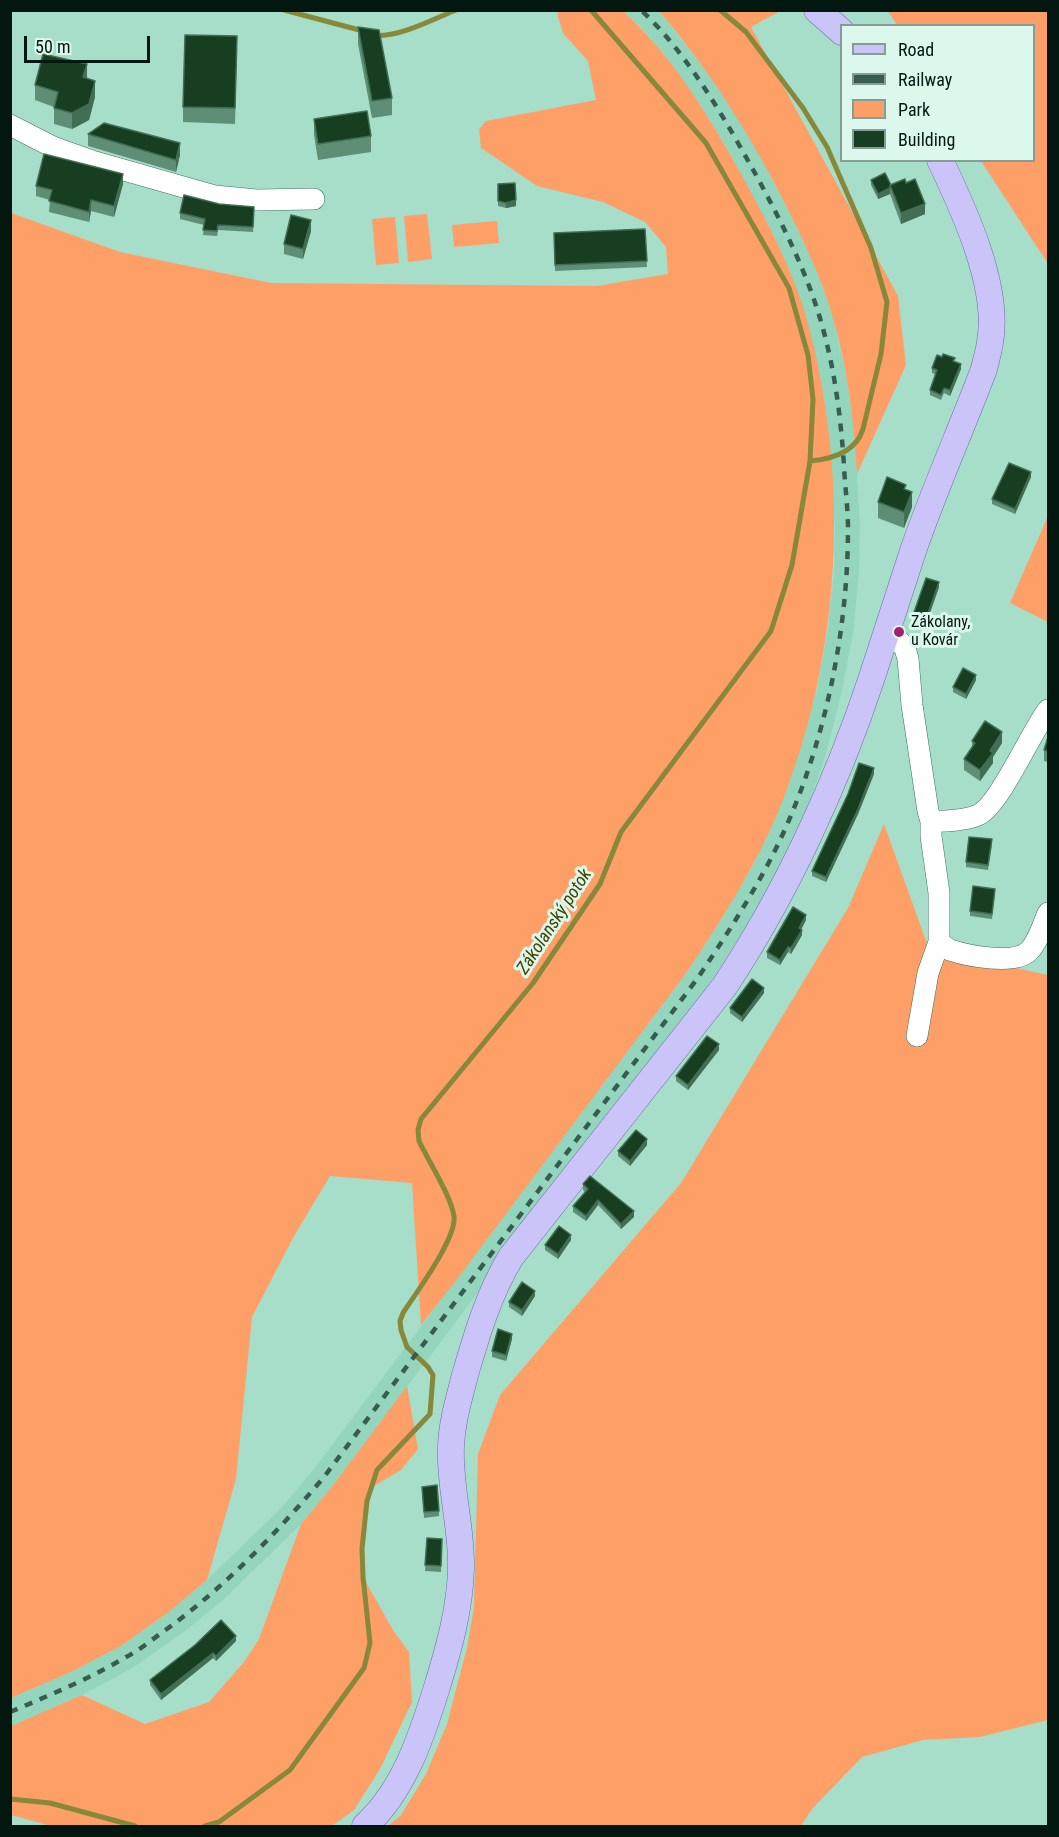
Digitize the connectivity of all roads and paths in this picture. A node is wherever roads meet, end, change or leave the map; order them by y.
1 (817, 10) edge
2 (840, 30) edge
3 (10, 125) edge
4 (941, 162) edge
5 (314, 200) dead end
6 (886, 634) junction
7 (1048, 710) edge
8 (931, 821) junction
9 (1048, 913) edge
10 (939, 942) junction
11 (917, 1036) dead end
12 (365, 1827) edge

1 - 2 main road
3 - 5 street
4 - 6 main road
6 - 8 street
6 - 12 main road
7 - 8 street
8 - 10 street
9 - 10 street
10 - 11 street

